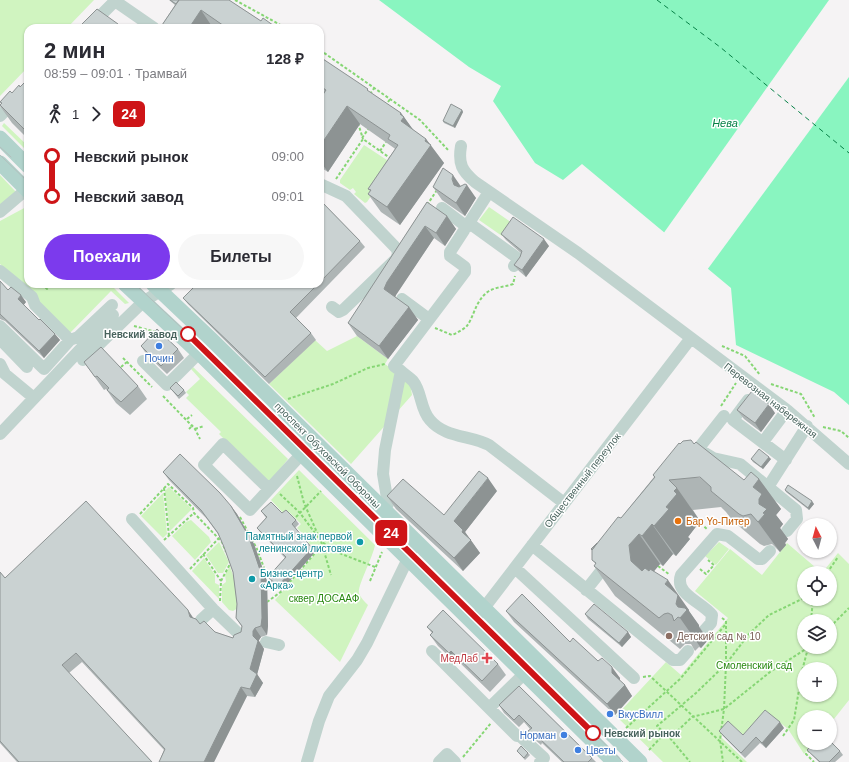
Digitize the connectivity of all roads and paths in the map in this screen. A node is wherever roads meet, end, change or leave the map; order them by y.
1 (235, 0) edge
2 (116, 1) edge
3 (92, 24) edge
4 (148, 24) edge
5 (280, 24) edge
6 (324, 53) edge
7 (352, 71) junction
8 (348, 77) edge
9 (375, 87) junction
10 (24, 92) edge
11 (368, 98) edge
12 (391, 98) junction
13 (381, 112) edge
14 (0, 116) edge
15 (362, 120) edge
16 (370, 127) edge
17 (0, 138) edge
18 (362, 139) junction
19 (386, 142) edge
20 (461, 146) dead end
21 (380, 151) junction
22 (451, 156) dead end
23 (392, 159) edge
24 (24, 162) edge
25 (0, 163) edge
26 (333, 184) dead end
27 (324, 186) edge
28 (24, 187) edge
29 (439, 187) edge
30 (24, 192) edge
31 (489, 192) junction
32 (426, 206) edge
33 (442, 208) edge
34 (0, 212) edge
35 (468, 225) junction
36 (514, 266) joint
37 (0, 271) edge
38 (129, 288) edge
39 (159, 288) edge
40 (163, 288) edge
41 (402, 299) dead end
42 (143, 302) junction
43 (332, 307) dead end
44 (113, 315) junction
45 (125, 320) junction
46 (427, 322) junction
47 (0, 326) edge
48 (163, 334) edge
49 (691, 338) junction
50 (0, 340) edge
51 (70, 340) junction
52 (721, 346) dead end
53 (199, 353) junction
54 (123, 358) dead end
55 (83, 360) dead end
56 (143, 361) dead end
57 (127, 362) junction
58 (27, 367) dead end
59 (121, 367) edge
60 (397, 368) junction
61 (2, 373) edge
62 (741, 376) junction
63 (762, 383) junction
64 (163, 390) junction
65 (34, 398) junction
66 (287, 399) dead end
67 (787, 410) junction
68 (192, 414) dead end
69 (187, 419) junction
70 (720, 420) joint
71 (812, 424) junction
72 (193, 426) junction
73 (204, 426) dead end
74 (820, 426) dead end
75 (189, 429) dead end
76 (195, 429) junction
77 (0, 434) edge
78 (849, 438) edge
79 (200, 439) dead end
80 (314, 441) junction
81 (763, 442) junction
82 (698, 449) junction
83 (298, 457) junction
84 (786, 460) junction
85 (849, 464) edge
86 (683, 468) edge
87 (271, 487) junction
88 (768, 487) junction
89 (164, 488) junction
90 (323, 489) dead end
91 (239, 500) junction
92 (564, 503) junction
93 (305, 507) junction
94 (383, 510) junction
95 (194, 513) junction
96 (300, 513) junction
97 (296, 517) dead end
98 (132, 520) joint
99 (697, 520) dead end
100 (787, 531) dead end
101 (169, 536) junction
102 (712, 538) junction
103 (218, 539) junction
104 (160, 540) dead end
105 (321, 541) junction
106 (416, 542) junction
107 (532, 545) junction
108 (322, 546) junction
109 (618, 549) edge
110 (770, 551) dead end
111 (203, 554) junction
112 (381, 555) dead end
113 (838, 557) dead end
114 (407, 558) junction
115 (231, 562) junction
116 (658, 566) dead end
117 (832, 566) edge
118 (376, 567) junction
119 (515, 568) junction
120 (234, 569) edge
121 (191, 572) dead end
122 (331, 575) dead end
123 (265, 577) dead end
124 (680, 580) junction
125 (221, 581) junction
126 (370, 581) dead end
127 (586, 590) junction
128 (797, 601) edge
129 (267, 602) dead end
130 (214, 604) junction
131 (484, 608) junction
132 (849, 608) edge
133 (712, 615) junction
134 (202, 620) edge
135 (837, 620) edge
136 (472, 622) junction
137 (726, 625) junction
138 (704, 631) dead end
139 (241, 636) edge
140 (266, 642) dead end
141 (279, 645) dead end
142 (432, 651) edge
143 (688, 651) dead end
144 (798, 654) edge
145 (807, 654) edge
146 (726, 664) junction
147 (524, 674) junction
148 (634, 678) joint
149 (667, 692) junction
150 (681, 705) junction
151 (489, 708) junction
152 (724, 709) junction
153 (692, 717) junction
154 (626, 728) dead end
155 (665, 733) junction
156 (783, 736) dead end
157 (670, 738) junction
158 (720, 740) junction
159 (649, 750) dead end
160 (809, 750) edge
161 (307, 762) edge
162 (439, 762) edge
163 (455, 762) edge
164 (540, 762) edge
165 (614, 762) edge
166 (640, 762) edge
167 (690, 762) edge
168 (723, 762) edge
169 (742, 762) edge
170 (814, 762) edge

1 - 5 path
2 - 3 street
2 - 4 street
6 - 7 path
7 - 8 path
7 - 9 path
9 - 11 path
9 - 12 path
10 - 14 street
12 - 13 path
12 - 22 path
15 - 18 path
16 - 18 path
17 - 24 main road
18 - 21 path
18 - 26 path
19 - 21 path
20 - 31 street, Перевозная набережная
21 - 23 path
25 - 28 main road
27 - 43 street
29 - 32 path
30 - 34 street
31 - 35 street
31 - 49 street, Перевозная набережная
33 - 35 street
35 - 36 street
35 - 46 street
36 - 46 path
37 - 51 street
38 - 42 main road, проспект Обуховской Обороны
39 - 42 street
40 - 80 main road, проспект Обуховской Обороны
41 - 46 street
42 - 45 street
42 - 53 main road, проспект Обуховской Обороны
44 - 45 street
44 - 51 street
44 - 65 street
45 - 48 path
45 - 55 street
46 - 60 street
47 - 51 street
49 - 62 street, Перевозная набережная
49 - 92 street, Общественный переулок
50 - 58 street
52 - 63 path
53 - 64 street
53 - 83 main road, проспект Обуховской Обороны
54 - 57 path
56 - 64 street
57 - 59 path
57 - 64 path
60 - 66 path
60 - 92 street
60 - 94 street
61 - 65 street
62 - 63 street, Перевозная набережная
62 - 70 path
63 - 67 street, Перевозная набережная
63 - 71 path
63 - 81 street
64 - 69 path
65 - 77 street
67 - 71 street, Перевозная набережная
67 - 81 street
68 - 69 path
69 - 72 path
70 - 82 street
71 - 84 street
71 - 85 street, Перевозная набережная
72 - 75 path
72 - 76 path
73 - 76 path
74 - 78 path
76 - 79 path
80 - 83 street
80 - 94 main road, проспект Обуховской Обороны
81 - 84 street
82 - 86 street
82 - 88 street
83 - 87 street
83 - 93 path
83 - 114 main road, проспект Обуховской Обороны
84 - 88 street
87 - 91 street
87 - 91 street
87 - 96 path
88 - 100 street
89 - 95 path
89 - 98 path
89 - 101 path
90 - 93 path
91 - 123 path
92 - 107 street, Общественный переулок
93 - 96 path
93 - 105 path
94 - 106 main road, проспект Обуховской Обороны
95 - 101 path
95 - 103 path
96 - 97 path
96 - 105 path
98 - 130 street
99 - 102 path
101 - 104 path
102 - 110 street
102 - 124 street
103 - 111 path
103 - 115 path
105 - 108 path
105 - 118 path
106 - 114 street
106 - 131 main road, проспект Обуховской Обороны
107 - 119 street, Общественный переулок
107 - 127 street
108 - 122 path
108 - 129 path
109 - 127 street
111 - 121 path
111 - 125 path
112 - 118 path
113 - 117 path
114 - 136 main road, проспект Обуховской Обороны
114 - 161 street
115 - 120 path
115 - 125 path
116 - 124 path
118 - 126 path
119 - 131 street, Общественный переулок
119 - 148 street
124 - 133 street
125 - 130 path
127 - 143 street
128 - 146 path
130 - 134 street
130 - 139 street
131 - 136 street, Общественный переулок
131 - 166 main road, проспект Обуховской Обороны
132 - 135 path
133 - 137 path
133 - 138 street
136 - 147 main road, проспект Обуховской Обороны
137 - 146 path
137 - 149 path
140 - 141 street
142 - 151 street
144 - 152 path
145 - 156 path
146 - 150 path
146 - 152 path
147 - 151 street
147 - 165 main road, проспект Обуховской Обороны
148 - 149 path
149 - 150 path
149 - 154 path
150 - 153 path
150 - 155 path
151 - 164 street
152 - 153 path
152 - 158 path
153 - 157 path
153 - 158 path
155 - 157 path
155 - 159 path
157 - 167 path
158 - 168 path
158 - 169 path
160 - 170 path
162 - 163 street

